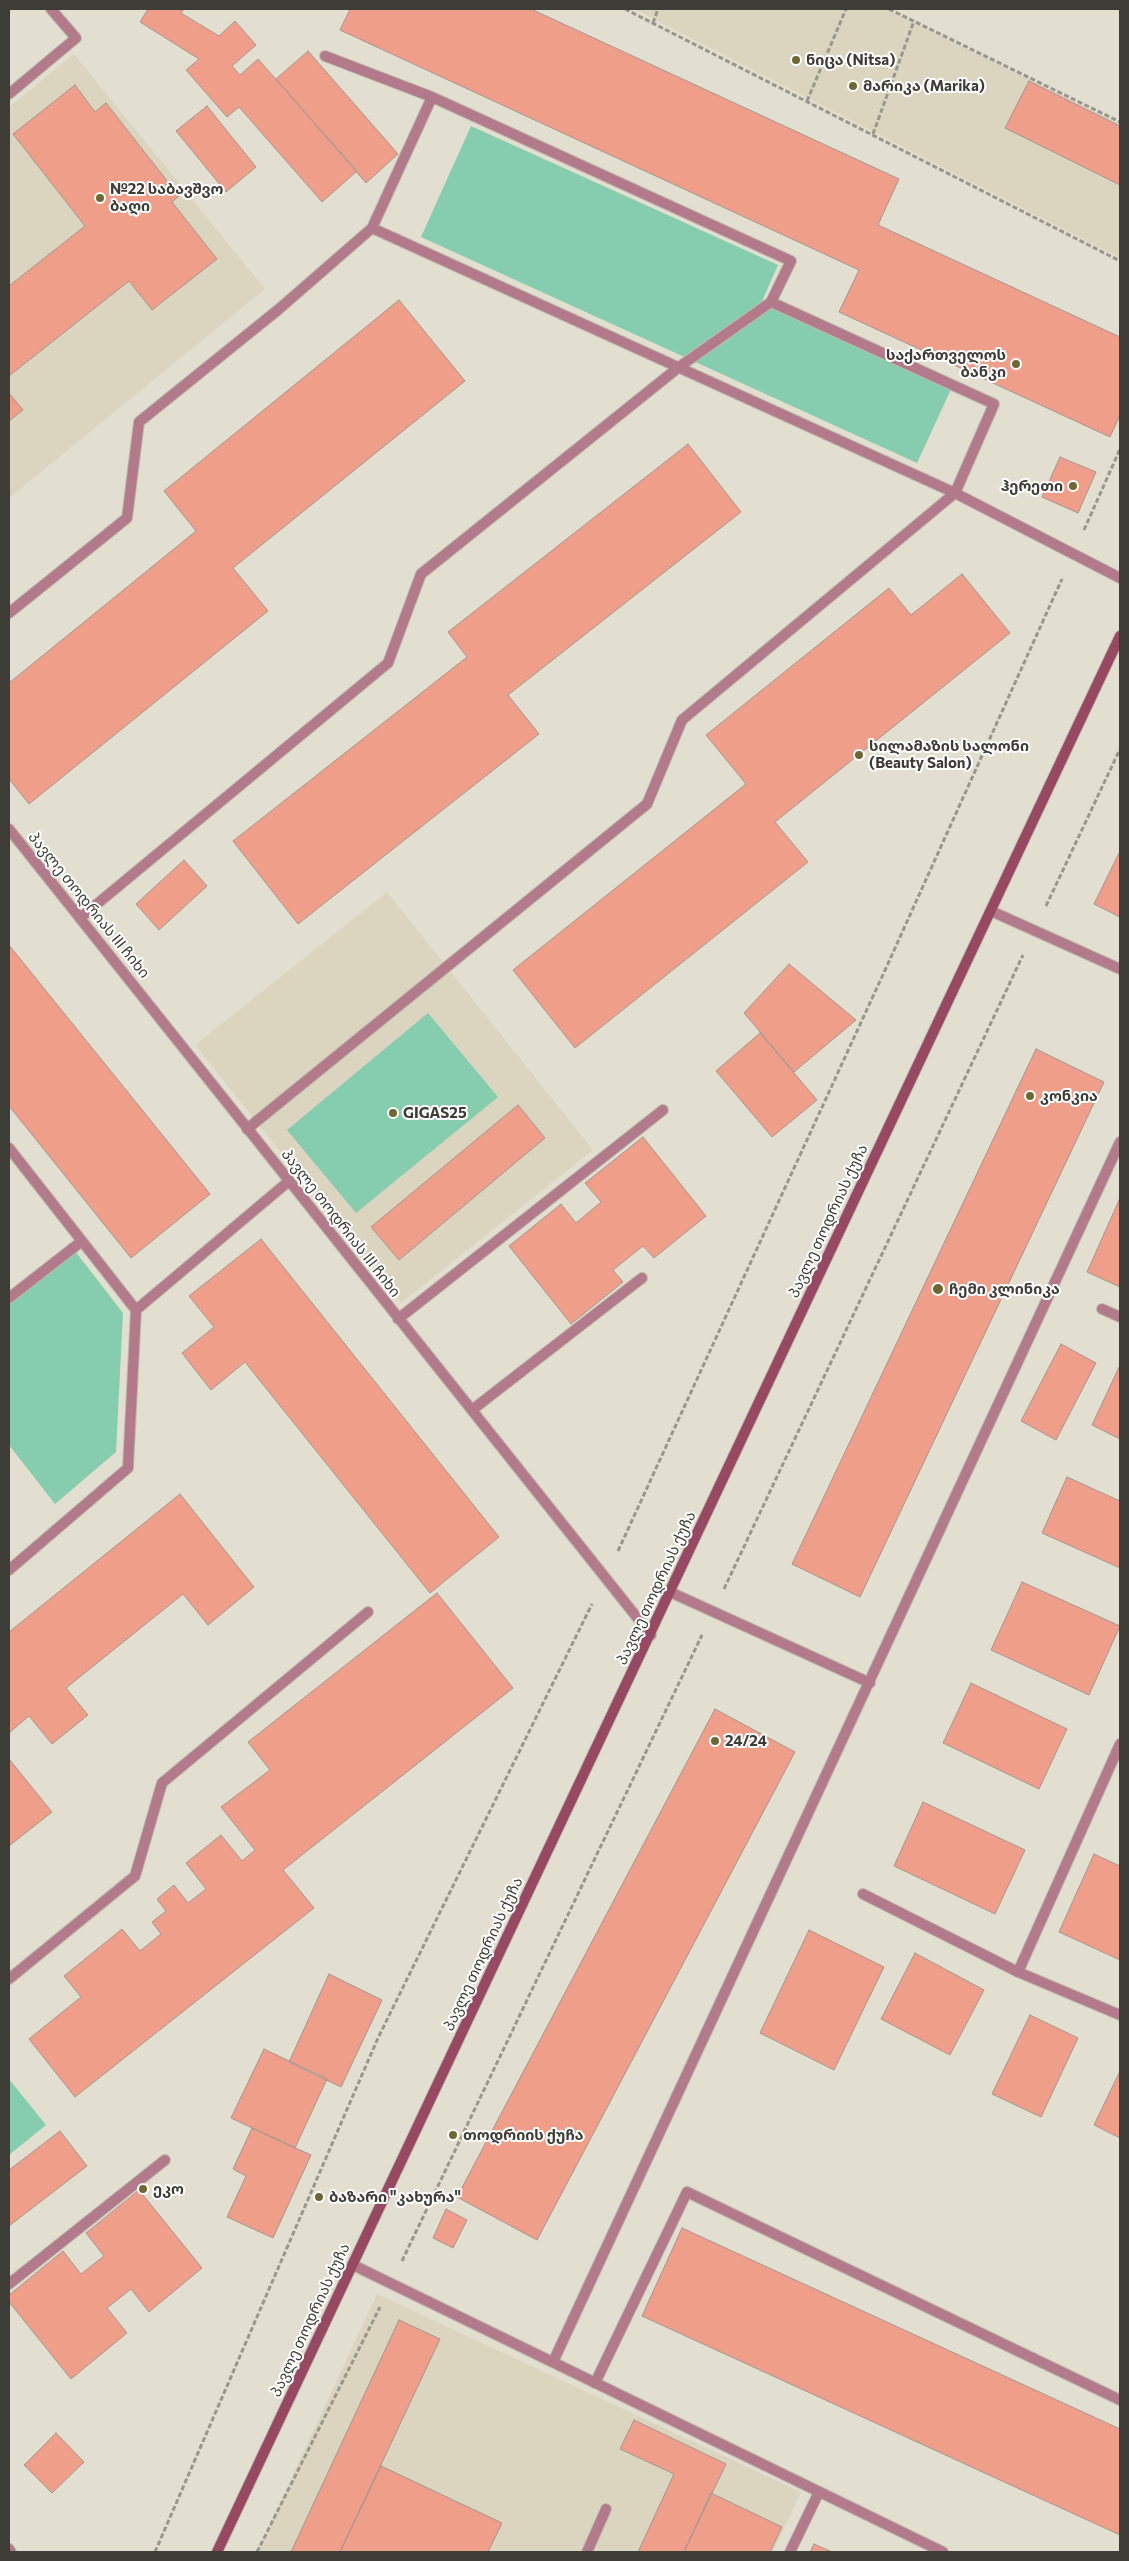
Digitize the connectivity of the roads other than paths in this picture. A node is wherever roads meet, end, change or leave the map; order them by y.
1 (51, 9) edge
2 (325, 56) dead end
3 (9, 94) edge
4 (432, 97) junction
5 (372, 228) junction
6 (771, 302) junction
7 (679, 367) junction
8 (955, 493) junction
9 (1120, 578) edge
10 (9, 613) edge
11 (1120, 636) edge
12 (9, 829) edge
13 (991, 911) junction
14 (80, 918) junction
15 (1120, 969) edge
16 (663, 1110) dead end
17 (248, 1129) junction
18 (1120, 1142) edge
19 (9, 1148) edge
20 (289, 1181) junction
21 (82, 1241) junction
22 (642, 1278) dead end
23 (9, 1298) edge
24 (1102, 1309) dead end
25 (136, 1310) junction
26 (1120, 1317) edge
27 (398, 1319) junction
28 (472, 1410) junction
29 (9, 1570) edge
30 (670, 1592) junction
31 (368, 1612) dead end
32 (651, 1635) junction
33 (870, 1682) junction
34 (1120, 1744) edge
35 (863, 1894) dead end
36 (1018, 1972) junction
37 (9, 1979) edge
38 (1120, 2016) edge
39 (165, 2160) dead end
40 (353, 2265) junction
41 (9, 2284) edge
42 (553, 2362) junction
43 (595, 2383) junction
44 (1120, 2400) edge
45 (819, 2492) junction
46 (606, 2509) dead end
47 (9, 2549) edge
48 (11, 2552) edge
49 (217, 2552) edge
50 (587, 2552) edge
51 (790, 2552) edge
52 (943, 2552) edge

1 - 3 street
2 - 4 street
4 - 5 street
4 - 6 street
5 - 7 street
5 - 10 street
6 - 7 street
6 - 8 street
7 - 8 street
7 - 14 street
8 - 9 street
8 - 17 street
11 - 13 street, პავლე თოდრიას ქუჩა
12 - 14 street, პავლე თოდრიას III ჩიხი
13 - 15 street
13 - 30 street, პავლე თოდრიას ქუჩა
14 - 17 street, პავლე თოდრიას III ჩიხი
16 - 27 street
17 - 20 street, პავლე თოდრიას III ჩიხი
18 - 33 street
19 - 21 street
20 - 25 street
20 - 27 street, პავლე თოდრიას III ჩიხი
21 - 23 street
21 - 25 street
22 - 28 street
24 - 26 street
25 - 29 street
27 - 28 street, პავლე თოდრიას III ჩიხი
28 - 32 street, პავლე თოდრიას III ჩიხი
30 - 32 street, პავლე თოდრიას ქუჩა
30 - 33 street
31 - 37 street
32 - 40 street, პავლე თოდრიას ქუჩა
33 - 42 street
34 - 36 street
35 - 36 street
36 - 38 street
39 - 41 street
40 - 42 street
40 - 49 street, პავლე თოდრიას ქუჩა
42 - 43 street
43 - 44 street
43 - 45 street
45 - 51 street
45 - 52 street
46 - 50 street
47 - 48 street

